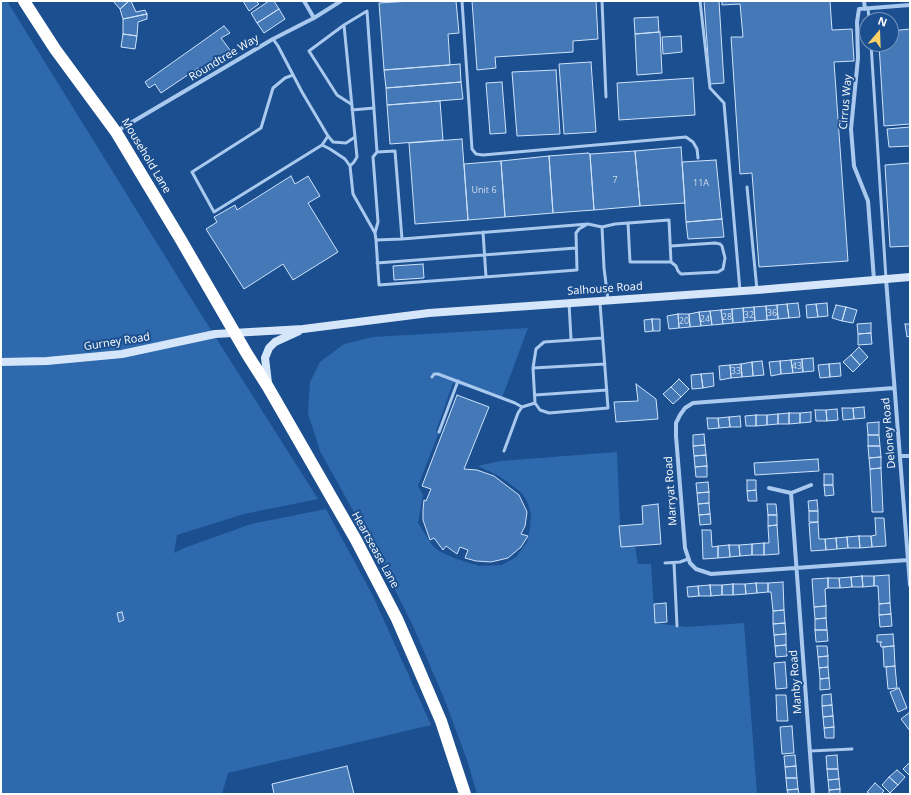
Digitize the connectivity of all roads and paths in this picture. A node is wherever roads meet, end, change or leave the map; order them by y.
1 (24, 1) edge
2 (304, 1) edge
3 (341, 1) edge
4 (462, 1) edge
5 (602, 1) edge
6 (700, 1) edge
7 (864, 1) edge
8 (910, 6) edge
9 (866, 9) junction
10 (867, 12) edge
11 (314, 18) junction
12 (344, 25) junction
13 (274, 39) junction
14 (872, 52) edge
15 (292, 75) junction
16 (606, 97) dead end
17 (351, 104) junction
18 (374, 108) junction
19 (352, 110) junction
20 (116, 132) junction
21 (328, 136) junction
22 (355, 137) junction
23 (322, 146) junction
24 (376, 152) junction
25 (698, 158) dead end
26 (350, 166) junction
27 (747, 187) dead end
28 (628, 223) junction
29 (588, 224) junction
30 (602, 227) junction
31 (483, 232) junction
32 (376, 233) junction
33 (402, 239) junction
34 (376, 240) junction
35 (670, 246) junction
36 (576, 248) junction
37 (485, 255) junction
38 (672, 262) junction
39 (377, 263) junction
40 (486, 277) junction
41 (910, 277) edge
42 (886, 279) junction
43 (874, 280) junction
44 (757, 290) junction
45 (740, 291) junction
46 (604, 300) junction
47 (569, 302) junction
48 (303, 329) junction
49 (234, 332) junction
50 (602, 338) junction
51 (572, 339) junction
52 (1, 362) edge
53 (605, 364) junction
54 (533, 368) junction
55 (432, 377) dead end
56 (458, 381) junction
57 (268, 386) junction
58 (894, 388) junction
59 (607, 390) junction
60 (535, 395) junction
61 (536, 403) junction
62 (522, 407) junction
63 (439, 432) dead end
64 (504, 451) dead end
65 (900, 456) junction
66 (910, 456) edge
67 (811, 485) dead end
68 (769, 488) dead end
69 (790, 493) junction
70 (908, 540) edge
71 (688, 559) junction
72 (908, 560) junction
73 (674, 563) junction
74 (665, 564) dead end
75 (796, 569) junction
76 (910, 585) edge
77 (677, 626) dead end
78 (852, 749) dead end
79 (810, 751) junction
80 (466, 794) edge
81 (813, 794) edge

1 - 20 highway, Mousehold Lane
2 - 11 street
3 - 11 street, Roundtree Way
4 - 25 lane
5 - 16 lane
6 - 45 lane
7 - 9 street, Cirrus Way
8 - 9 street
9 - 10 lane
9 - 43 street, Cirrus Way
11 - 13 street, Roundtree Way
12 - 17 lane
12 - 17 lane
12 - 18 lane
13 - 15 lane
13 - 20 street, Roundtree Way
14 - 42 lane
15 - 21 lane
15 - 23 lane
17 - 19 lane
18 - 19 lane
18 - 24 lane
19 - 22 lane
20 - 49 highway, Mousehold Lane
21 - 22 lane
21 - 23 lane
22 - 26 lane
23 - 26 lane
24 - 32 lane
24 - 33 lane
26 - 32 lane
27 - 44 lane
28 - 30 lane
28 - 35 lane
28 - 38 lane
29 - 30 lane
29 - 31 lane
29 - 36 lane
30 - 46 lane
31 - 33 lane
31 - 37 lane
32 - 34 lane
33 - 34 lane
34 - 39 lane
35 - 38 lane
35 - 38 lane
36 - 37 lane
36 - 40 lane
37 - 39 lane
37 - 40 lane
39 - 40 lane
41 - 42 street, Salhouse Road
42 - 43 street, Salhouse Road
42 - 58 street, Deloney Road
43 - 44 street, Salhouse Road
44 - 45 street, Salhouse Road
45 - 46 street, Salhouse Road
46 - 47 street, Salhouse Road
46 - 50 lane
47 - 48 street, Salhouse Road
47 - 51 lane
48 - 49 street, Salhouse Road
48 - 57 street, Salhouse Road
49 - 52 street, Gurney Road
49 - 57 highway, Heartsease Lane
50 - 51 lane
50 - 53 lane
51 - 54 lane
53 - 54 lane
53 - 59 lane
54 - 60 lane
55 - 56 lane
56 - 62 lane
56 - 63 lane
57 - 80 highway, Heartsease Lane
58 - 65 street, Deloney Road
58 - 71 street, Marryat Road
59 - 60 lane
59 - 61 lane
60 - 61 lane
61 - 62 lane
62 - 64 lane
65 - 66 street
65 - 70 street, Deloney Road
67 - 69 street
68 - 69 street
69 - 75 street, Manby Road
70 - 72 street, Deloney Road
71 - 73 lane
71 - 75 street
72 - 75 street
72 - 76 street, Deloney Road
73 - 74 lane
73 - 77 lane
75 - 79 street, Manby Road
78 - 79 lane
79 - 81 street, Manby Road

